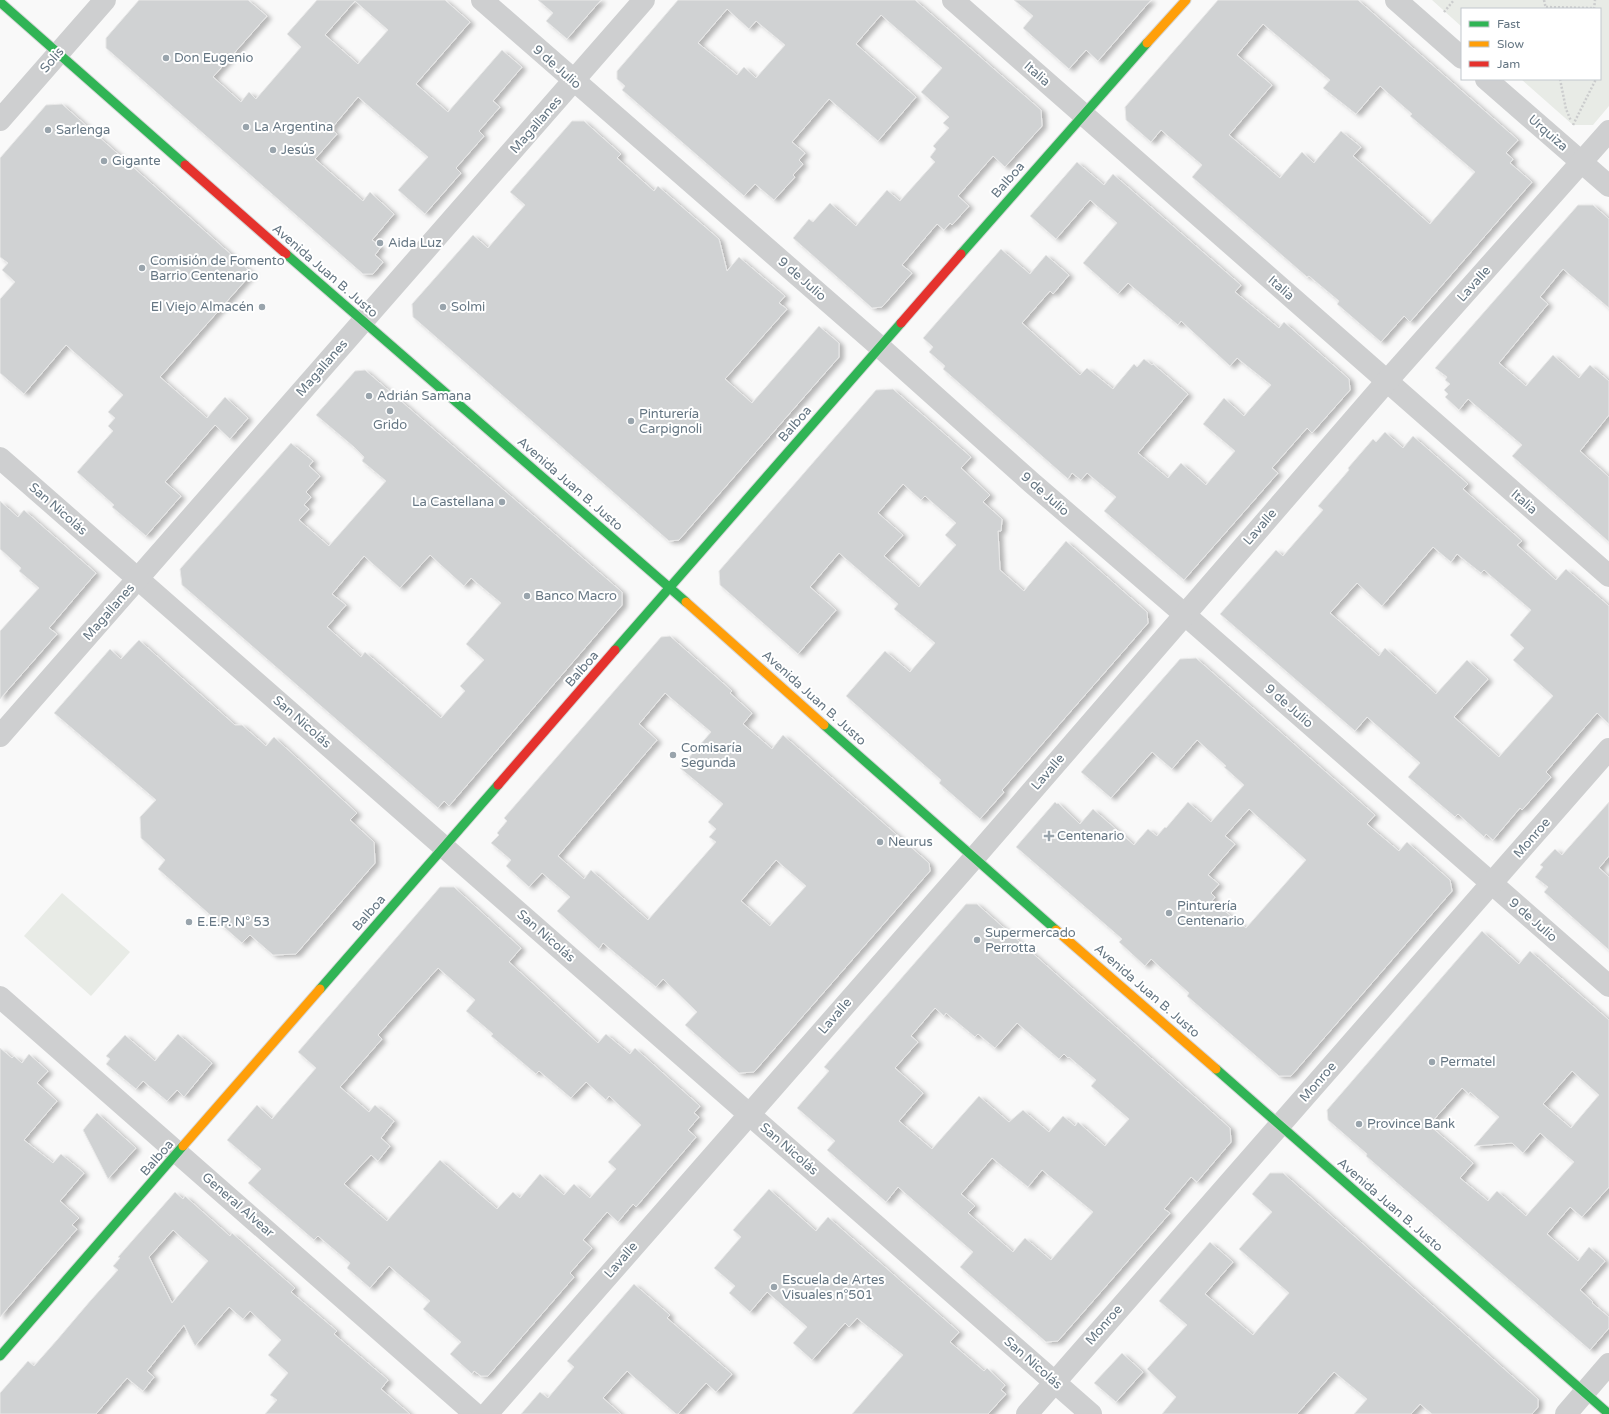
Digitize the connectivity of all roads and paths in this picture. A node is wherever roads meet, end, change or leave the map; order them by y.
1 (105, 0) edge
2 (482, 0) edge
3 (644, 0) edge
4 (952, 0) edge
5 (1186, 0) edge
6 (1396, 0) edge
7 (1544, 0) edge
8 (1595, 0) edge
9 (0, 2) edge
10 (1546, 8) edge
11 (1594, 8) edge
12 (58, 53) junction
13 (1461, 57) edge
14 (1487, 80) edge
15 (1596, 80) edge
16 (574, 82) junction
17 (1083, 115) junction
18 (0, 120) edge
19 (1573, 125) dead end
20 (1609, 131) edge
21 (1582, 162) junction
22 (1609, 186) edge
23 (363, 322) junction
24 (880, 347) junction
25 (1387, 381) junction
26 (0, 458) edge
27 (1609, 576) edge
28 (138, 579) junction
29 (670, 588) junction
30 (1184, 614) junction
31 (0, 736) edge
32 (1609, 749) edge
33 (444, 847) junction
34 (974, 858) junction
35 (1492, 884) junction
36 (1609, 986) edge
37 (0, 997) edge
38 (749, 1114) junction
39 (1280, 1125) junction
40 (178, 1153) junction
41 (0, 1356) edge
42 (1609, 1364) edge
43 (1054, 1382) junction
44 (1584, 1393) junction
45 (475, 1414) edge
46 (487, 1414) edge
47 (1026, 1414) edge
48 (1091, 1414) edge
49 (1566, 1414) edge
50 (1609, 1414) edge

1 - 12 street, Solís
2 - 16 street, 9 de Julio
3 - 16 street, Magallanes
4 - 17 street, Italia
5 - 17 main road, Balboa
6 - 13 street
7 - 10 path
8 - 11 path
9 - 12 main road, Avenida Juan B. Justo
10 - 11 path
12 - 18 street, Solís
12 - 23 main road, Avenida Juan B. Justo
14 - 21 street, Urquiza
15 - 19 path
16 - 23 street, Magallanes
16 - 24 street, 9 de Julio
17 - 24 main road, Balboa
17 - 25 street, Italia
20 - 21 street, Lavalle
21 - 22 street, Urquiza
21 - 25 street, Lavalle
23 - 28 street, Magallanes
23 - 29 main road, Avenida Juan B. Justo
24 - 29 main road, Balboa
24 - 30 street, 9 de Julio
25 - 27 street, Italia
25 - 30 street, Lavalle
26 - 28 street, San Nicolás
28 - 31 street, Magallanes
28 - 33 street, San Nicolás
29 - 33 main road, Balboa
29 - 34 main road, Avenida Juan B. Justo
30 - 34 street, Lavalle
30 - 35 street, 9 de Julio
32 - 35 street, Monroe
33 - 38 street, San Nicolás
33 - 40 main road, Balboa
34 - 38 street, Lavalle
34 - 39 main road, Avenida Juan B. Justo
35 - 36 street, 9 de Julio
35 - 39 street, Monroe
37 - 40 street, General Alvear
38 - 43 street, San Nicolás
38 - 46 street, Lavalle
39 - 43 street, Monroe
39 - 44 main road, Avenida Juan B. Justo
40 - 41 main road, Balboa
40 - 45 street, General Alvear
42 - 44 street
43 - 47 street, Monroe
43 - 48 street, San Nicolás
44 - 49 street
44 - 50 main road, Avenida Juan B. Justo

